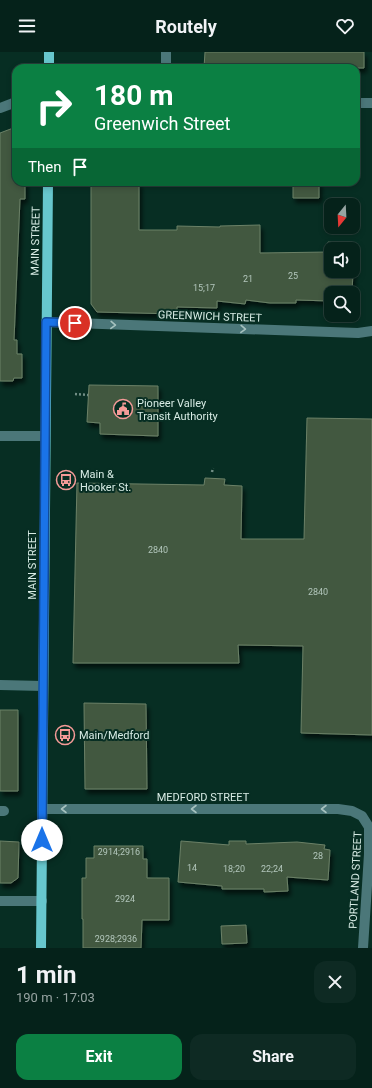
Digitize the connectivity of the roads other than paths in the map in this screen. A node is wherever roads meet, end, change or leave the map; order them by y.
1 (49, 52) edge
2 (166, 52) edge
3 (49, 64) edge
4 (166, 64) edge
5 (360, 103) edge
6 (372, 103) edge
7 (12, 104) edge
8 (0, 108) edge
9 (48, 186) edge
10 (46, 322) junction
11 (372, 331) edge
12 (0, 436) edge
13 (45, 436) junction
14 (0, 685) edge
15 (43, 686) junction
16 (43, 809) junction
17 (362, 816) joint
18 (0, 901) edge
19 (42, 901) junction
20 (41, 948) edge
21 (364, 948) edge

1 - 3 main road
2 - 4 street
5 - 6 street
7 - 8 street
9 - 10 main road, MAIN STREET
10 -> 11 street, GREENWICH STREET
10 - 13 main road, MAIN STREET
12 - 13 street
13 - 15 main road, MAIN STREET
14 - 15 street
15 - 16 main road, MAIN STREET
17 -> 16 street, MEDFORD STREET
16 - 19 main road, MAIN STREET
17 - 21 street, PORTLAND STREET
18 - 19 street
19 - 20 main road, MAIN STREET

